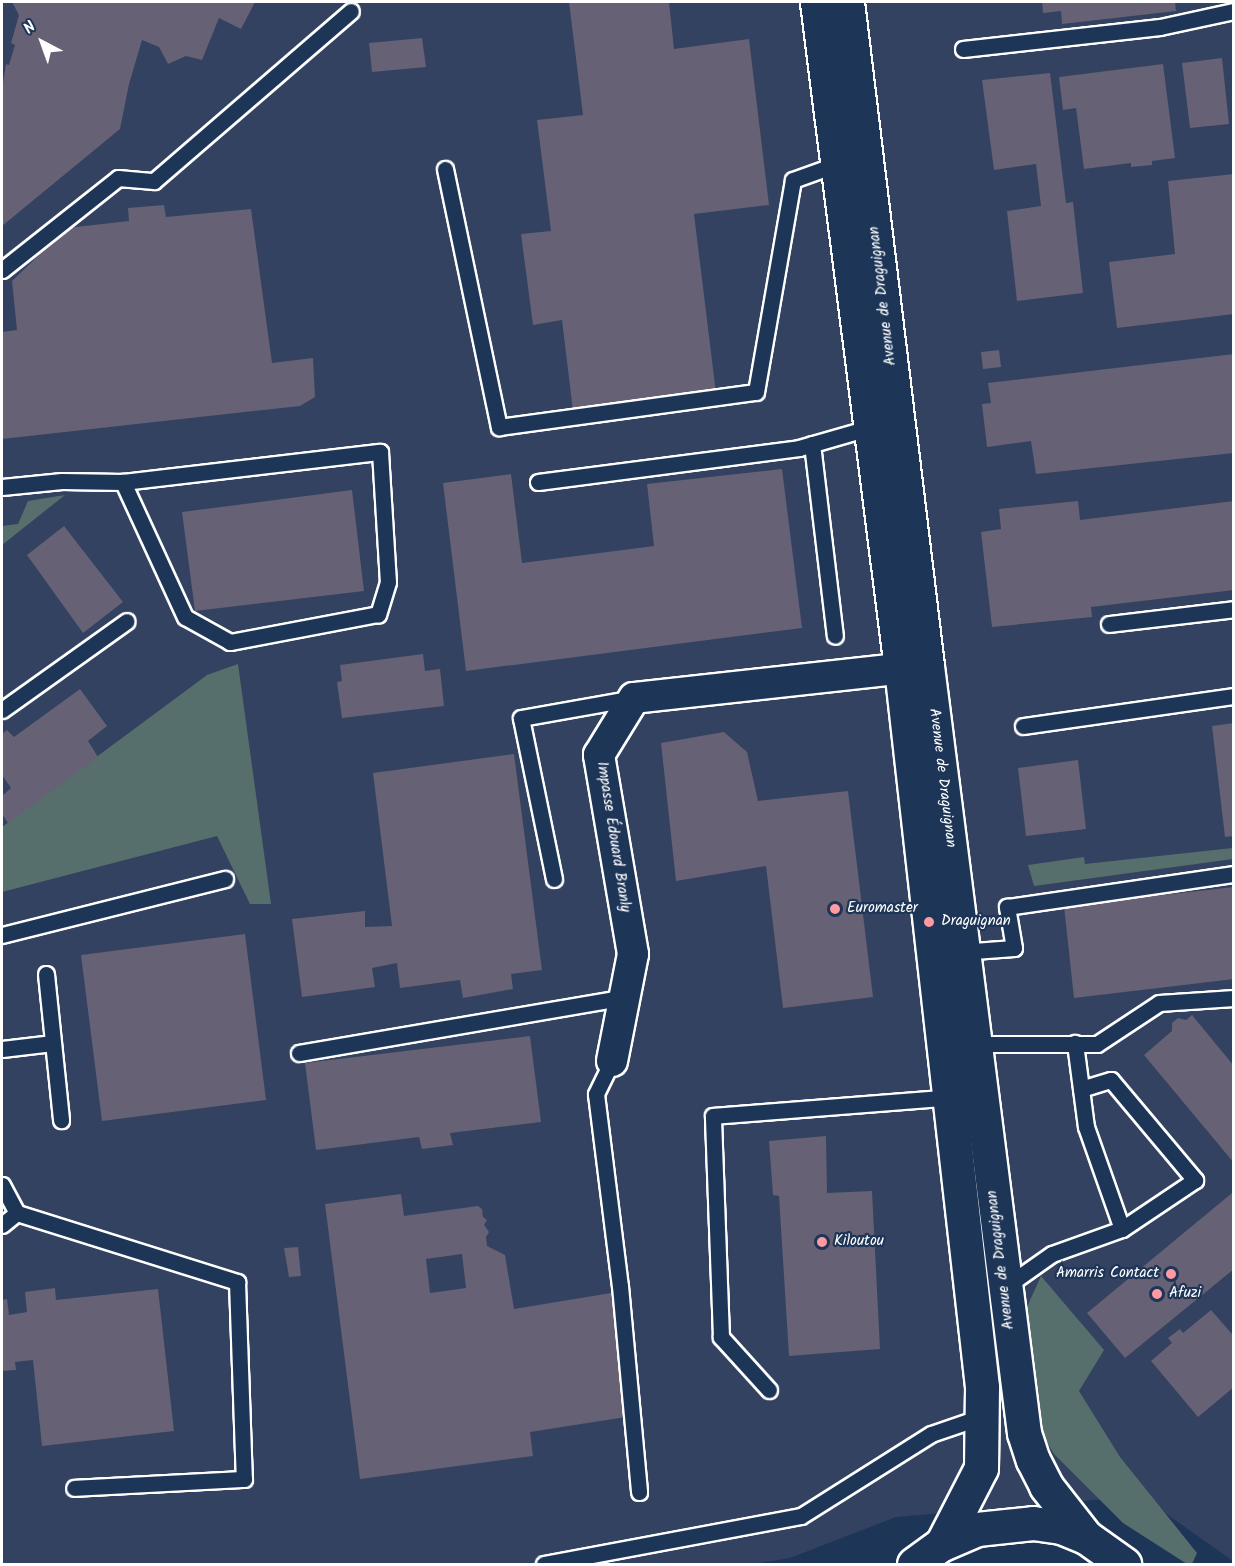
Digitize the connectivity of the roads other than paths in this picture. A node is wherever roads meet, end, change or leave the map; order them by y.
1 (817, 2) edge
2 (847, 2) edge
3 (351, 11) dead end
4 (1233, 11) edge
5 (963, 49) dead end
6 (852, 159) junction
7 (445, 169) dead end
8 (2, 270) edge
9 (884, 423) junction
10 (812, 444) junction
11 (123, 482) junction
12 (538, 482) dead end
13 (2, 487) edge
14 (1233, 609) edge
15 (128, 621) dead end
16 (1109, 624) dead end
17 (835, 636) dead end
18 (914, 667) junction
19 (1233, 696) edge
20 (634, 698) junction
21 (2, 710) edge
22 (1023, 726) dead end
23 (1233, 874) edge
24 (225, 879) dead end
25 (554, 879) dead end
26 (2, 935) edge
27 (949, 953) junction
28 (46, 974) dead end
29 (625, 997) junction
30 (1233, 998) edge
31 (53, 1043) junction
32 (1075, 1043) junction
33 (959, 1045) junction
34 (2, 1049) edge
35 (299, 1053) dead end
36 (612, 1061) joint
37 (1081, 1089) junction
38 (983, 1095) junction
39 (949, 1098) junction
40 (61, 1120) dead end
41 (2, 1185) edge
42 (17, 1213) junction
43 (2, 1225) edge
44 (1122, 1229) junction
45 (1005, 1287) junction
46 (769, 1390) dead end
47 (981, 1417) junction
48 (74, 1488) dead end
49 (639, 1492) dead end
50 (1086, 1537) junction
51 (942, 1544) junction
52 (544, 1564) edge
53 (914, 1564) edge
54 (1124, 1564) edge

1 - 6 main road, Avenue de Draguignan
2 - 6 main road, Avenue de Draguignan
3 - 8 lane
4 - 5 lane
6 - 7 lane
6 - 9 main road, Avenue de Draguignan
9 - 10 lane
9 - 18 main road, Avenue de Draguignan
10 - 12 lane
10 - 17 lane
11 - 11 lane
11 - 13 lane
14 - 16 lane
15 - 21 lane
18 - 20 street
18 - 27 main road, Avenue de Draguignan
19 - 22 lane
20 - 25 lane
20 - 29 street, Impasse Édouard Branly
23 - 27 lane
24 - 26 lane
27 - 33 main road, Avenue de Draguignan
28 - 31 lane
29 - 35 lane
29 - 36 street, Impasse Édouard Branly
30 - 32 lane
31 - 34 lane
31 - 40 lane
32 - 33 lane
32 - 37 lane
33 - 38 main road, Avenue de Draguignan
33 - 39 main road, Avenue de Draguignan
36 - 49 lane
37 - 44 lane
37 - 44 lane
38 - 39 lane
38 - 45 main road, Avenue de Draguignan
39 - 46 lane
39 - 47 main road, Avenue de Draguignan
41 - 42 lane
42 - 43 lane
42 - 48 lane
44 - 45 lane
45 - 50 main road, Avenue de Draguignan
47 - 51 main road, Avenue de Draguignan
47 - 52 lane
50 - 51 main road
50 - 54 main road
51 - 53 main road

